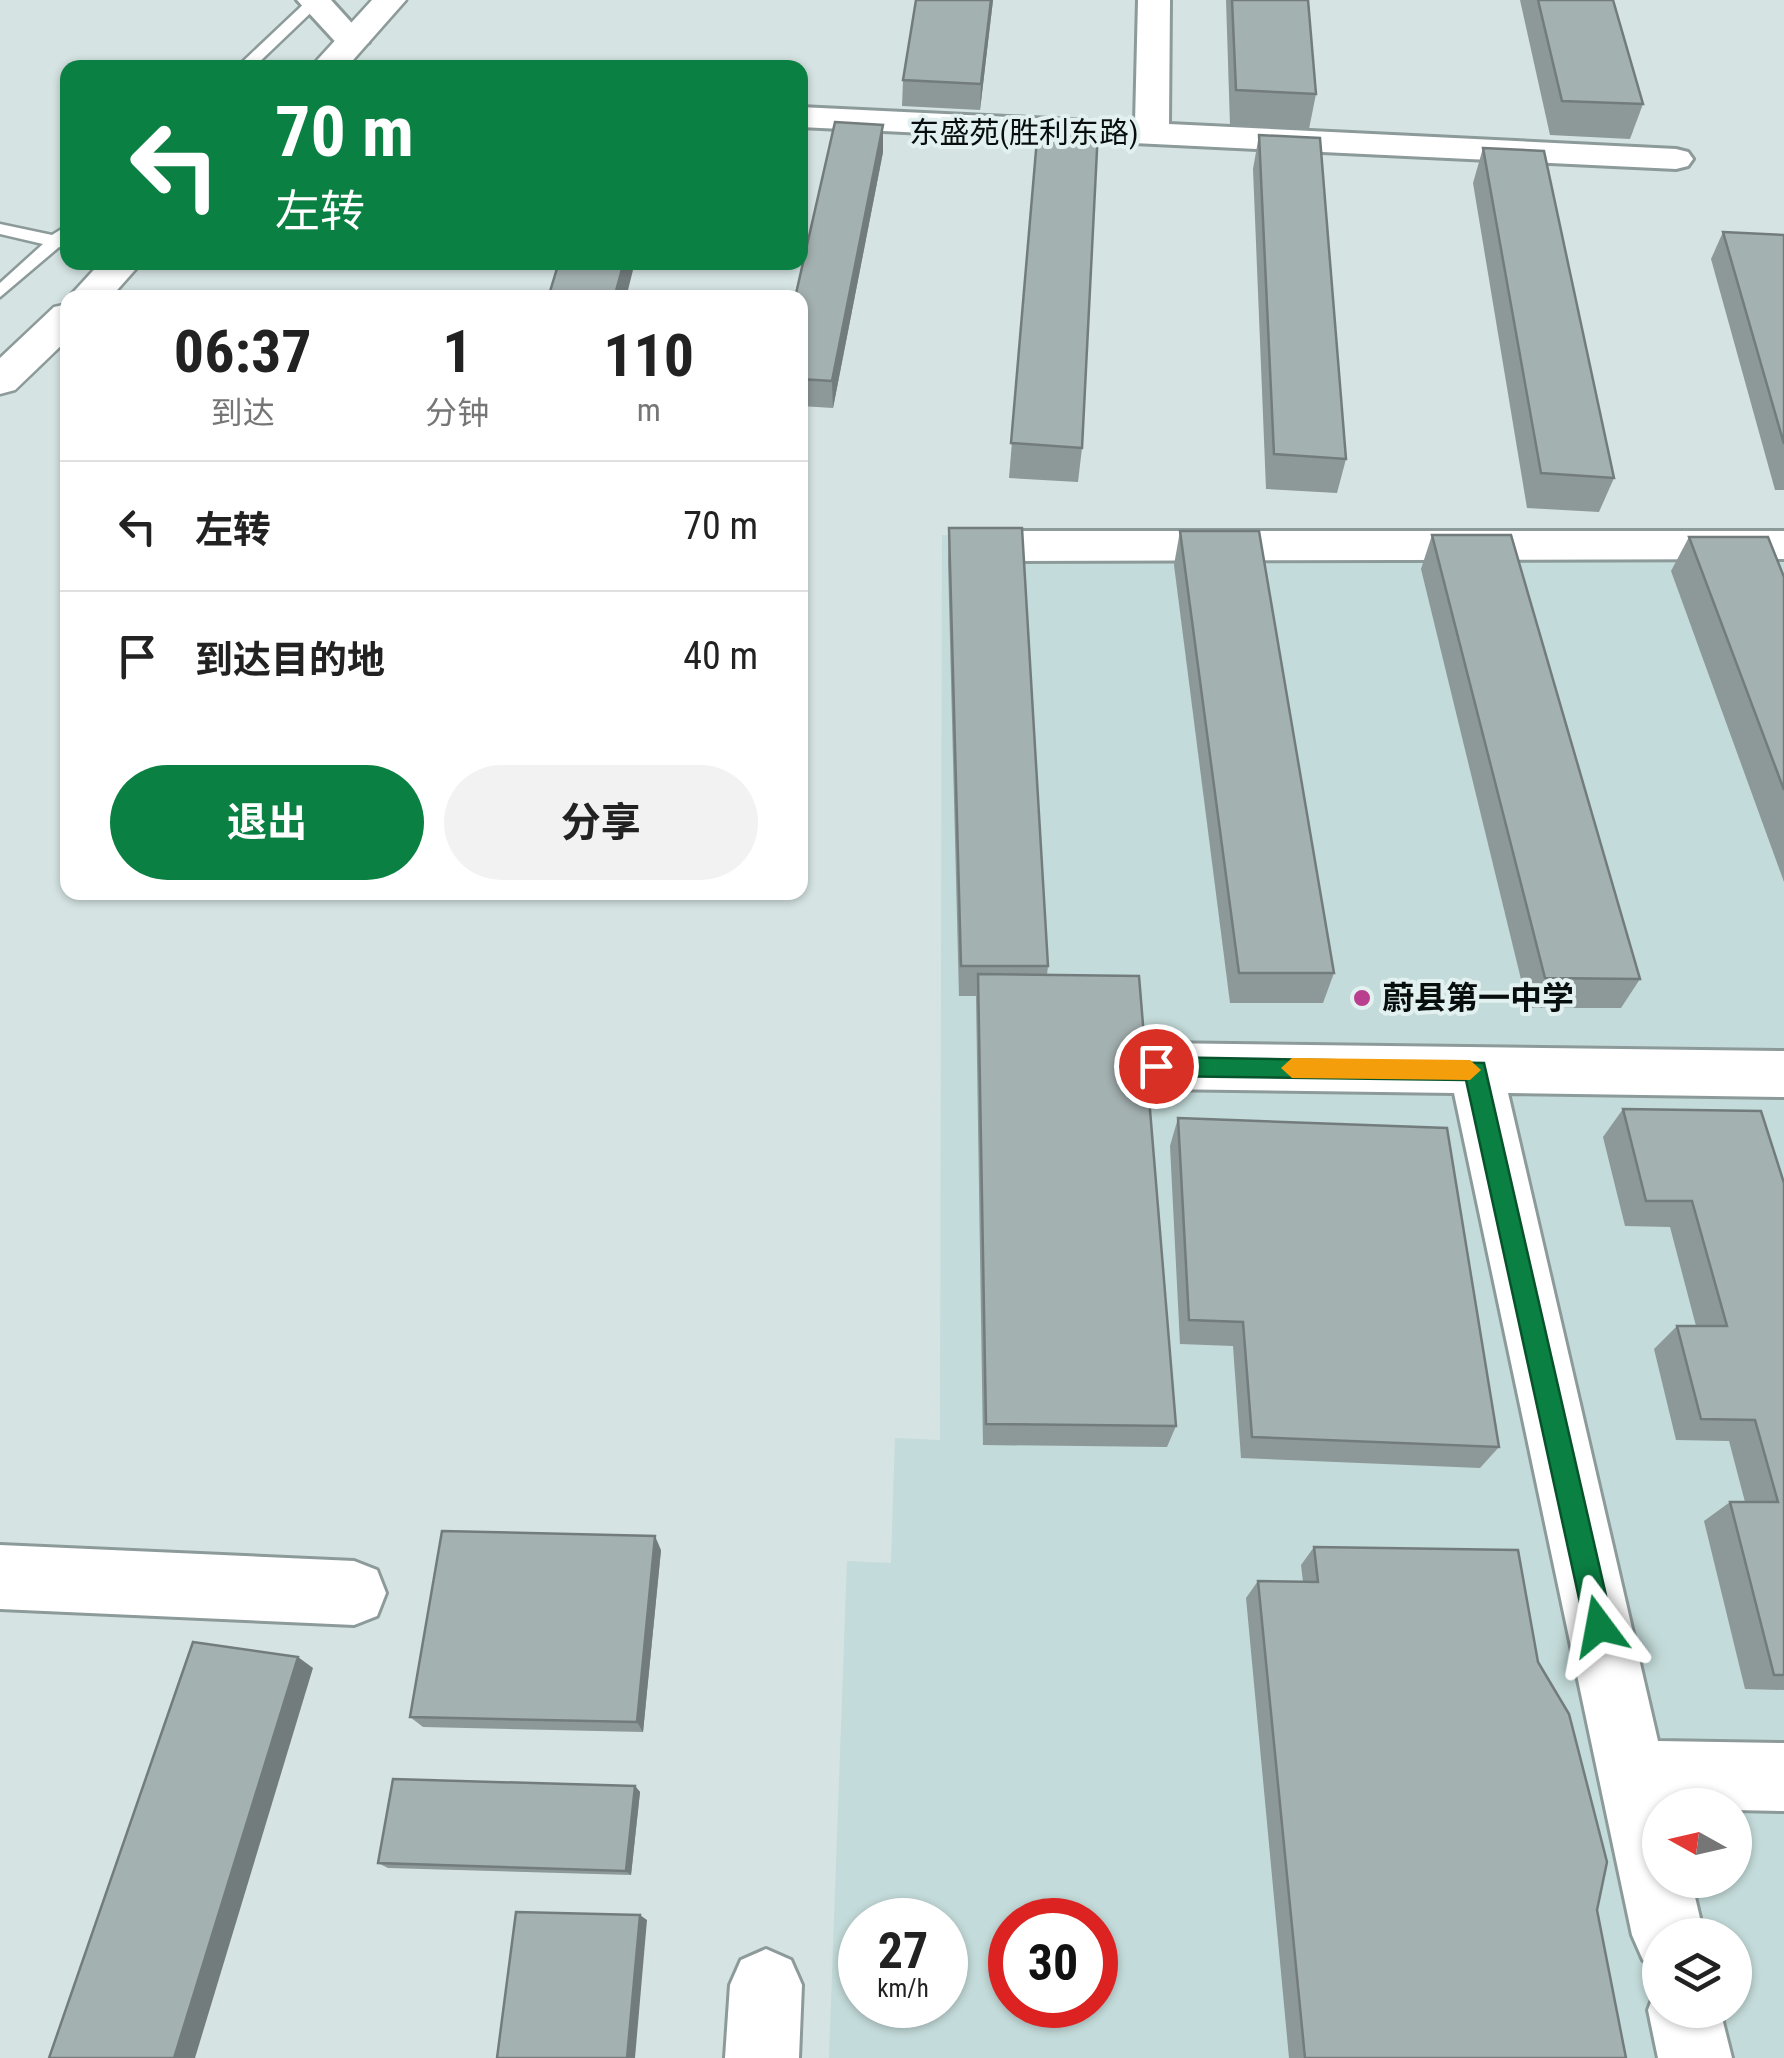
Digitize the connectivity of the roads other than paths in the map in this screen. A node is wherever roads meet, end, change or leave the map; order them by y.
1 (390, 0) edge
2 (1154, 0) edge
3 (314, 1) edge
4 (354, 42) junction
5 (252, 60) edge
6 (335, 60) edge
7 (808, 118) edge
8 (1152, 131) junction
9 (1676, 159) dead end
10 (0, 229) edge
11 (60, 237) edge
12 (60, 241) edge
13 (115, 270) edge
14 (95, 290) edge
15 (0, 292) edge
16 (60, 324) edge
17 (0, 380) edge
18 (1784, 545) edge
19 (996, 546) edge
20 (1156, 1066) dead end
21 (1476, 1070) junction
22 (1784, 1074) edge
23 (0, 1578) edge
24 (354, 1593) dead end
25 (1632, 1774) junction
26 (1784, 1777) edge
27 (1664, 1918) edge
28 (766, 1985) dead end
29 (1688, 2028) edge
30 (762, 2058) edge
31 (1695, 2058) edge

1 - 4 main road
2 - 8 street
3 - 4 street
3 - 5 lane
4 - 6 main road
7 - 8 street
8 - 9 street
10 - 11 lane
12 - 15 lane
13 - 14 main road
16 - 17 main road
18 - 19 street
20 - 21 street
21 - 22 street
21 - 25 street
23 - 24 street
25 - 26 street
25 - 27 street
28 - 30 street
29 - 31 street

